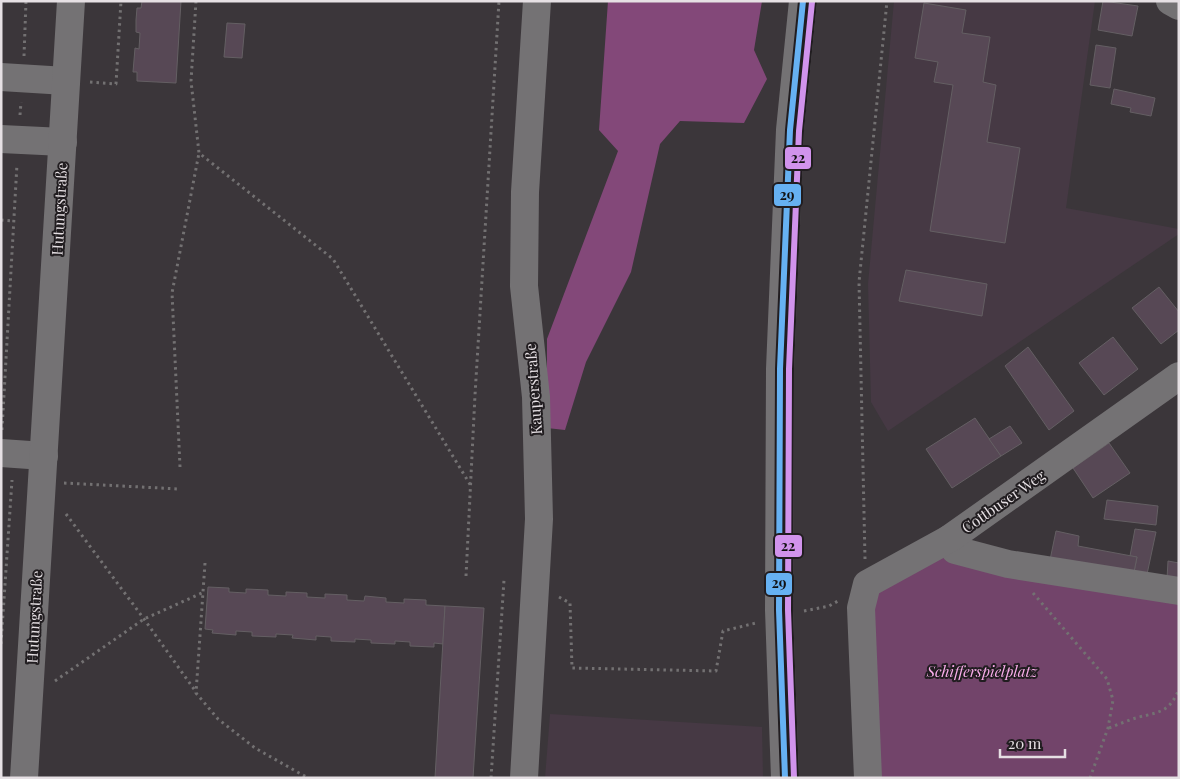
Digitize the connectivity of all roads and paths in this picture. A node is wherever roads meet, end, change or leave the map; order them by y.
1 (26, 1) edge
2 (71, 1) edge
3 (121, 1) edge
4 (196, 1) edge
5 (499, 1) edge
6 (537, 1) edge
7 (803, 1) edge
8 (887, 1) edge
9 (1170, 1) edge
10 (1179, 6) edge
11 (12, 77) edge
12 (66, 81) junction
13 (10, 139) edge
14 (63, 142) junction
15 (199, 153) junction
16 (1, 220) edge
17 (14, 221) junction
18 (1179, 376) edge
19 (2, 401) edge
20 (2, 434) edge
21 (1, 453) edge
22 (180, 468) dead end
23 (43, 469) junction
24 (7, 480) dead end
25 (472, 486) junction
26 (179, 488) dead end
27 (65, 513) dead end
28 (949, 539) junction
29 (205, 563) dead end
30 (1008, 564) junction
31 (466, 576) dead end
32 (504, 580) dead end
33 (867, 584) junction
34 (535, 585) junction
35 (1179, 591) edge
36 (202, 593) junction
37 (779, 616) junction
38 (144, 620) junction
39 (1, 644) edge
40 (52, 683) dead end
41 (1179, 689) edge
42 (196, 693) junction
43 (1108, 728) junction
44 (24, 778) edge
45 (308, 778) edge
46 (491, 778) edge
47 (524, 778) edge
48 (785, 778) edge
49 (868, 778) edge
50 (1090, 778) edge

1 - 11 path
2 - 12 street, Hutungstraße
3 - 12 path
4 - 15 path
5 - 25 path
6 - 34 street, Kauperstraße
7 - 37 street
8 - 33 path
9 - 10 street
11 - 12 street
11 - 13 path
12 - 14 street, Hutungstraße
13 - 14 street, Hutungstraße
13 - 17 path
14 - 23 street, Hutungstraße
15 - 22 path
15 - 25 path
16 - 17 path
17 - 19 path
18 - 28 street, Cottbuser Weg
19 - 20 path
21 - 23 street
23 - 26 path
23 - 44 street, Hutungstraße
24 - 39 path
25 - 31 path
27 - 38 path
28 - 30 street, Cottbuser Weg
28 - 33 street
29 - 36 path
30 - 35 street, Cottbuser Weg
30 - 43 path
32 - 46 path
33 - 37 path
33 - 49 street
34 - 37 path
34 - 47 street, Kauperstraße
36 - 38 path
36 - 42 path
37 - 48 street
38 - 40 path
38 - 42 path
41 - 43 path
42 - 45 path
43 - 50 path

